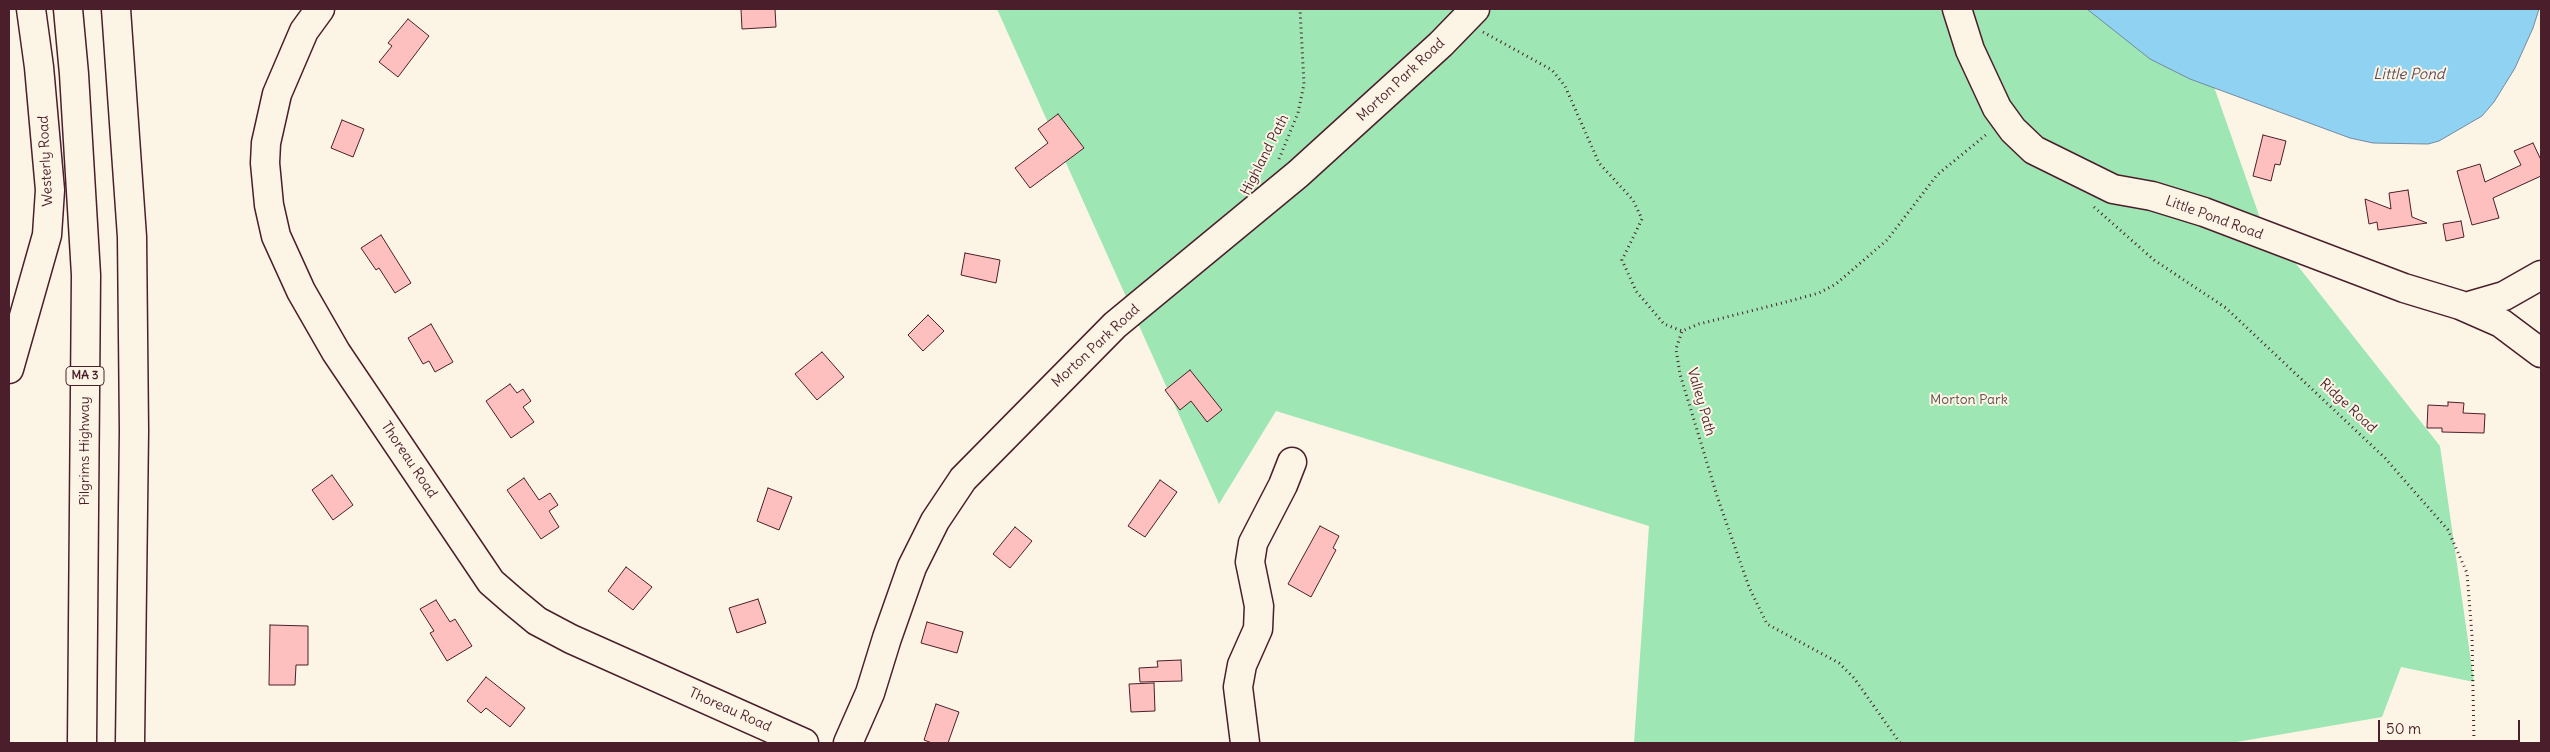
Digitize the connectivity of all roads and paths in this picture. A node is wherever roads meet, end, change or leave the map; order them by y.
1 (31, 9) edge
2 (68, 9) edge
3 (116, 9) edge
4 (320, 9) edge
5 (1300, 9) edge
6 (1957, 9) edge
7 (1469, 16) edge
8 (2006, 121) junction
9 (1276, 163) dead end
10 (2088, 201) dead end
11 (2541, 275) edge
12 (2466, 307) junction
13 (1682, 332) junction
14 (2541, 353) edge
15 (9, 369) edge
16 (1292, 462) dead end
17 (82, 743) edge
18 (130, 743) edge
19 (804, 743) edge
20 (848, 743) edge
21 (1245, 743) edge
22 (1900, 743) edge
23 (2474, 743) edge

1 - 15 main road, Westerly Road
2 - 17 main road, Pilgrims Highway / MA 3
3 - 18 main road
4 - 19 main road, Thoreau Road
5 - 9 path, Highland Path
6 - 8 main road, Little Pond Road
7 - 13 path
7 - 20 main road, Morton Park Road
8 - 12 main road, Little Pond Road
8 - 13 path
10 - 23 path, Ridge Road
11 - 12 main road
12 - 14 main road, Little Pond Road
13 - 22 path, Valley Path
16 - 21 main road

